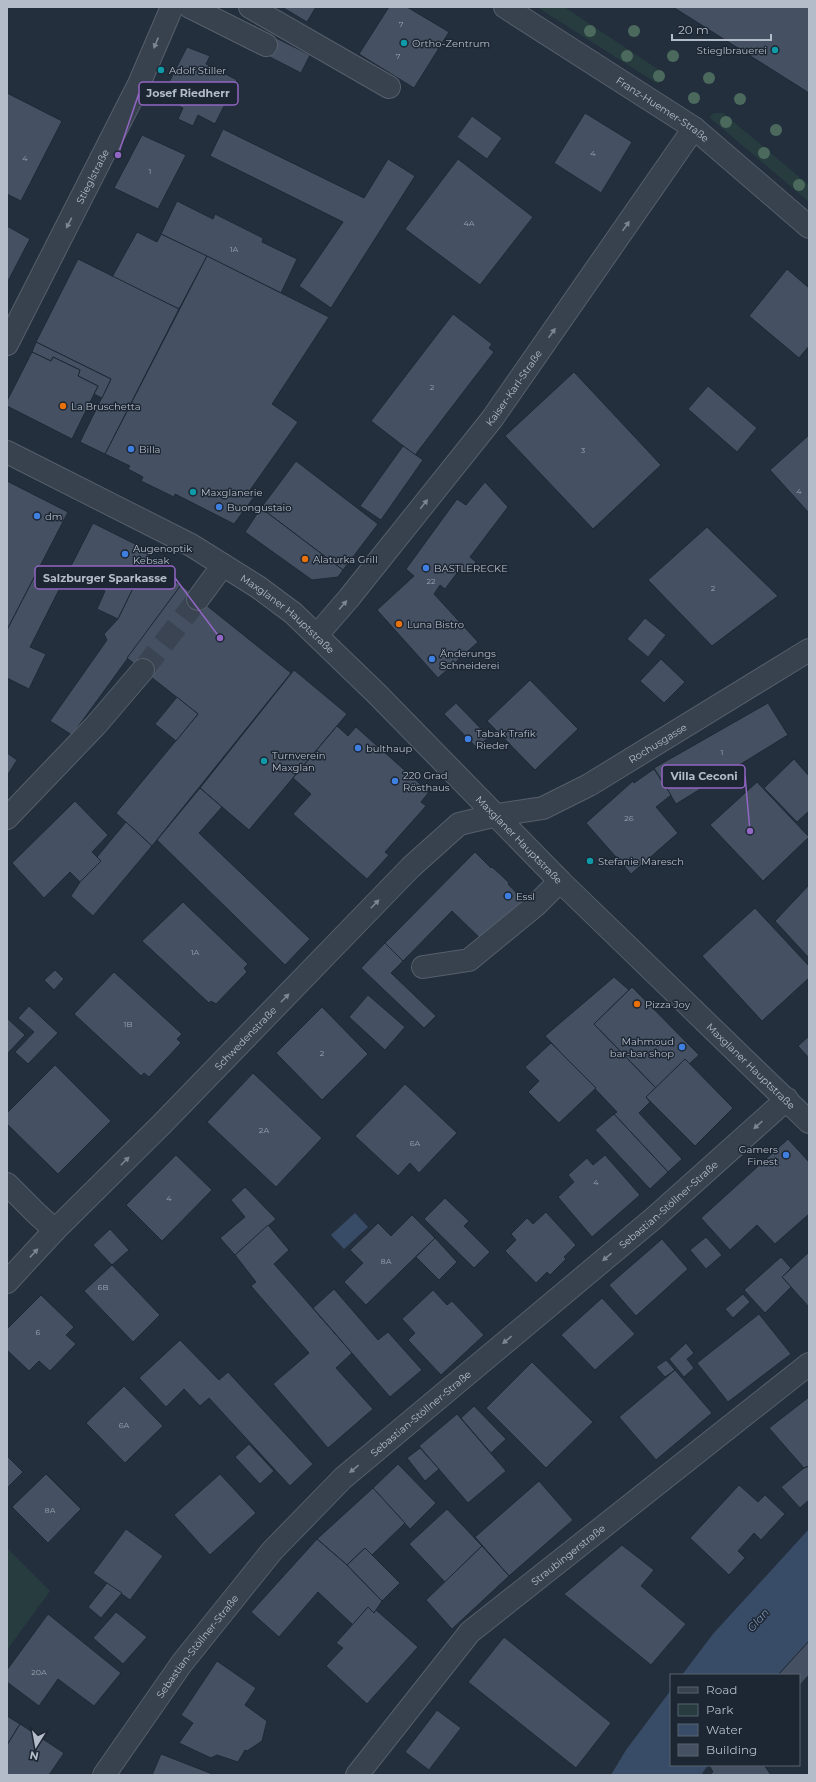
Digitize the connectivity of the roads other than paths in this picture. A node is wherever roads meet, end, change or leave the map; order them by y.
1 (172, 7) edge
2 (190, 7) edge
3 (250, 7) edge
4 (505, 7) edge
5 (266, 44) dead end
6 (389, 86) dead end
7 (694, 128) junction
8 (809, 227) edge
9 (7, 344) edge
10 (7, 452) edge
11 (223, 565) junction
12 (198, 599) tunnel mouth
13 (317, 635) junction
14 (809, 650) edge
15 (143, 670) tunnel mouth
16 (496, 815) junction
17 (7, 818) edge
18 (560, 881) junction
19 (423, 967) dead end
20 (787, 1099) junction
21 (809, 1122) edge
22 (7, 1184) edge
23 (55, 1230) junction
24 (7, 1282) edge
25 (809, 1364) edge
26 (104, 1775) edge
27 (357, 1775) edge

1 -> 9 street, Stieglstraße
2 - 5 street
3 - 6 street
4 - 7 street, Franz-Huemer-Straße
7 - 8 street, Franz-Huemer-Straße
13 -> 7 street, Kaiser-Karl-Straße
10 - 11 street, Maxglaner Hauptstraße
11 - 12 street
11 - 13 street, Maxglaner Hauptstraße
13 - 16 street, Maxglaner Hauptstraße
14 - 16 street, Rochusgasse
15 - 17 street
16 - 18 street, Maxglaner Hauptstraße
23 -> 16 street, Schwedenstraße
18 - 19 street
18 - 20 street, Maxglaner Hauptstraße
20 - 21 street, Maxglaner Hauptstraße
20 -> 26 street, Sebastian-Stöllner-Straße
22 - 23 street
24 -> 23 street, Schwedenstraße
25 - 27 street, Straubingerstraße

